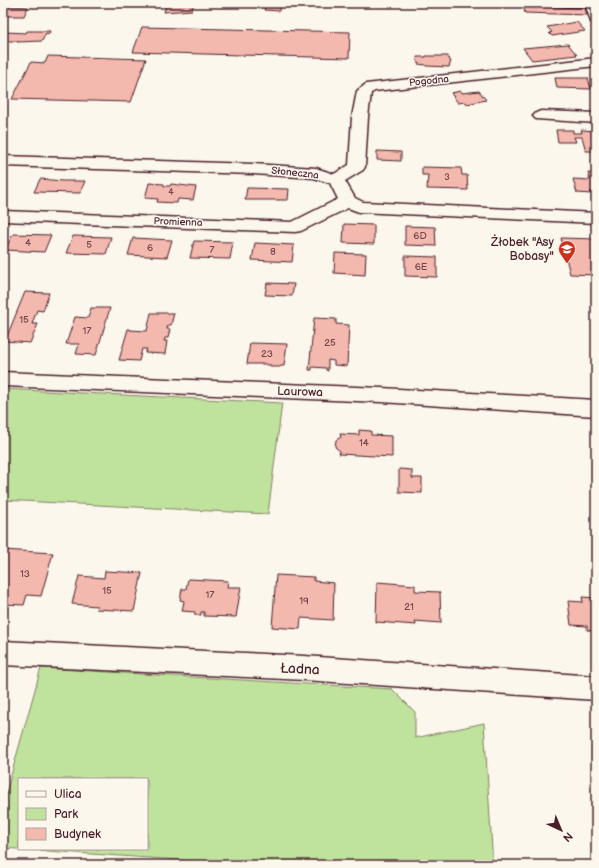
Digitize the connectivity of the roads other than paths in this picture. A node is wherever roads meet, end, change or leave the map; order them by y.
1 (591, 3) edge
2 (596, 19) edge
3 (596, 62) edge
4 (541, 116) dead end
5 (596, 118) edge
6 (3, 161) edge
7 (336, 180) junction
8 (348, 200) junction
9 (3, 216) edge
10 (596, 218) edge
11 (3, 379) edge
12 (596, 408) edge
13 (3, 652) edge
14 (596, 688) edge

1 - 2 street
3 - 7 street, Pogodna
4 - 5 street
6 - 7 street, Słoneczna
7 - 8 street, Słoneczna
8 - 9 street, Promienna
8 - 10 street
11 - 12 street, Laurowa
13 - 14 street, Ładna

